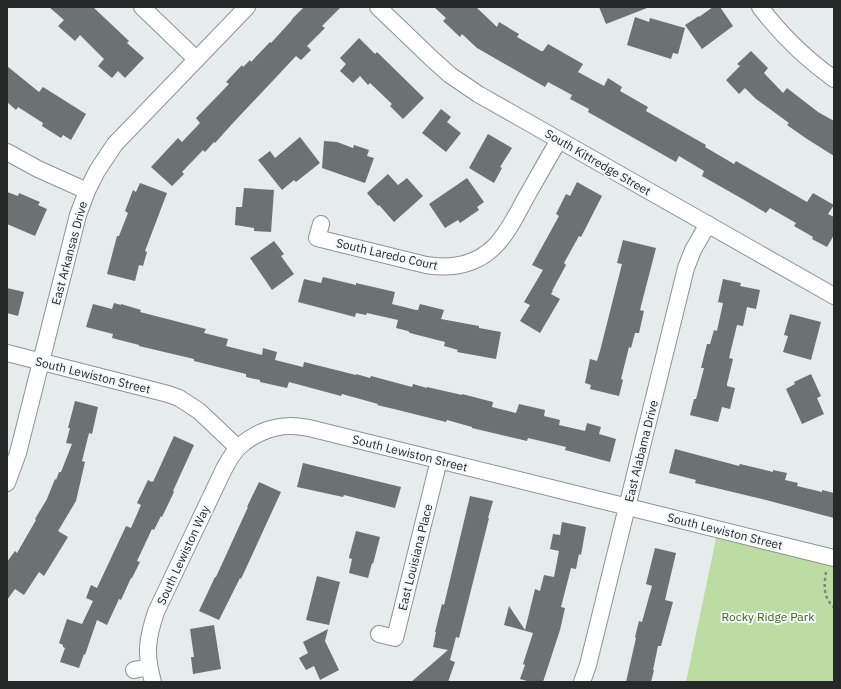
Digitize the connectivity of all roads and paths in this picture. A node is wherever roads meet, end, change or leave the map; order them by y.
1 (142, 7) edge
2 (247, 7) edge
3 (378, 7) edge
4 (760, 7) edge
5 (196, 60) junction
6 (834, 79) edge
7 (559, 140) junction
8 (7, 152) edge
9 (87, 191) junction
10 (321, 224) dead end
11 (708, 224) junction
12 (834, 296) edge
13 (7, 353) edge
14 (41, 362) junction
15 (238, 448) junction
16 (439, 460) junction
17 (7, 483) edge
18 (627, 507) junction
19 (830, 564) edge
20 (834, 608) edge
21 (379, 634) dead end
22 (146, 673) edge
23 (582, 682) edge

1 - 5 street
2 - 5 street, East Arkansas Drive
3 - 7 street, South Kittredge Street
4 - 6 street
5 - 9 street, East Arkansas Drive
7 - 10 street, South Laredo Court
7 - 11 street, South Kittredge Street
8 - 9 street
9 - 14 street, East Arkansas Drive
11 - 12 street, South Kittredge Street
11 - 18 street, East Alabama Drive
13 - 14 street, South Lewiston Street
14 - 15 street, South Lewiston Street
14 - 17 street, East Arkansas Drive
15 - 16 street, South Lewiston Street
15 - 22 street, South Lewiston Way
16 - 18 street, South Lewiston Street
16 - 21 street, East Louisiana Place
18 - 19 street, South Lewiston Street
18 - 23 street, East Alabama Drive
19 - 20 path

